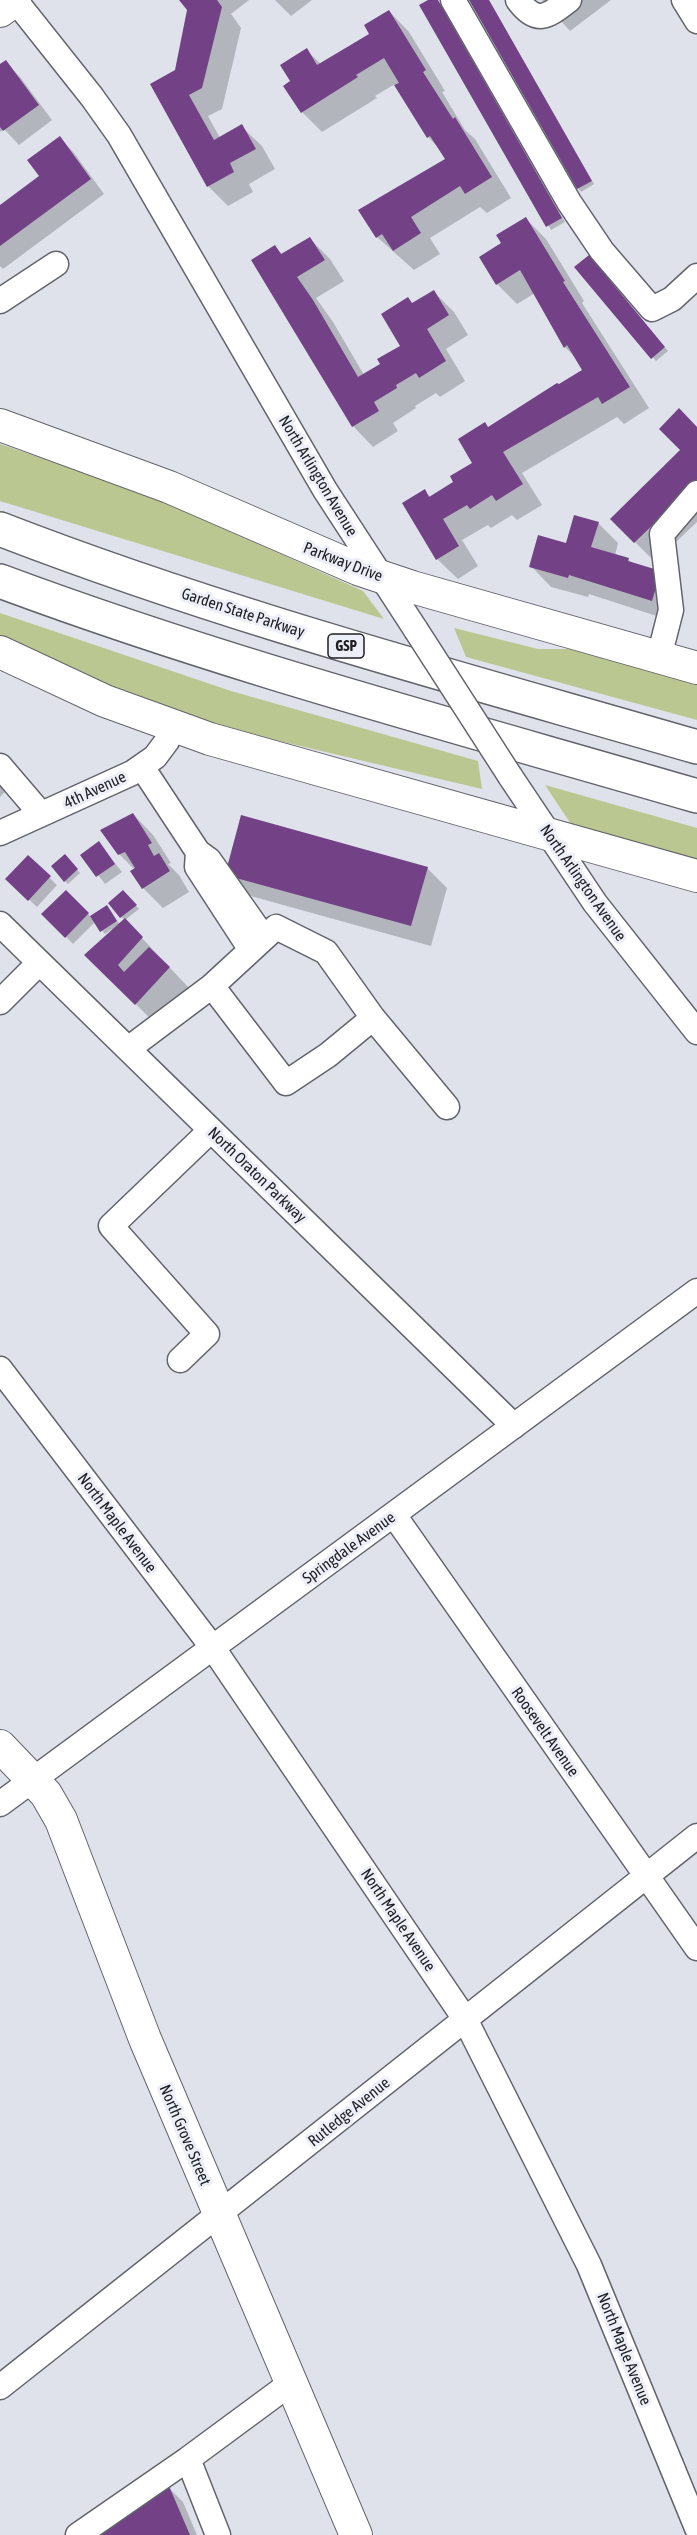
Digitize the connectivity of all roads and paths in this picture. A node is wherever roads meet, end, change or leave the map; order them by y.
1 (15, 0) edge
2 (453, 0) edge
3 (518, 0) edge
4 (569, 0) edge
5 (684, 0) edge
6 (0, 11) edge
7 (697, 21) edge
8 (56, 264) dead end
9 (697, 276) edge
10 (0, 302) edge
11 (0, 425) edge
12 (697, 493) edge
13 (0, 530) edge
14 (380, 576) junction
15 (0, 581) edge
16 (0, 652) edge
17 (659, 657) junction
18 (697, 668) edge
19 (174, 726) junction
20 (697, 747) edge
21 (0, 766) edge
22 (142, 767) junction
23 (697, 796) edge
24 (41, 814) junction
25 (0, 832) edge
26 (548, 834) junction
27 (697, 876) edge
28 (0, 924) edge
29 (257, 944) junction
30 (39, 963) junction
31 (212, 986) junction
32 (0, 1002) edge
33 (373, 1018) junction
34 (697, 1032) edge
35 (128, 1049) junction
36 (447, 1107) dead end
37 (212, 1130) junction
38 (697, 1291) edge
39 (180, 1360) dead end
40 (0, 1369) edge
41 (514, 1426) junction
42 (394, 1515) junction
43 (213, 1648) junction
44 (0, 1746) edge
45 (33, 1781) junction
46 (0, 1804) edge
47 (697, 1836) edge
48 (646, 1876) junction
49 (697, 1948) edge
50 (465, 2019) junction
51 (219, 2216) junction
52 (3, 2378) edge
53 (291, 2383) junction
54 (188, 2459) junction
55 (697, 2528) edge
56 (78, 2535) edge
57 (218, 2535) edge
58 (356, 2535) edge

1 - 6 main road
1 - 14 street, North Arlington Avenue
2 - 9 street
3 - 4 street
5 - 7 street
8 - 10 street
11 - 14 main road, Parkway Drive
12 - 17 street
13 - 20 highway, Garden State Parkway / GSP
14 - 17 main road, Parkway Drive
14 - 26 street, North Arlington Avenue, bridge
15 - 23 highway
16 - 19 main road
17 - 18 main road, Parkway Drive
19 - 22 street, 4th Avenue
19 - 26 main road
21 - 24 street
22 - 24 street, 4th Avenue
22 - 29 street
24 - 25 street, 4th Avenue
26 - 27 main road
26 - 34 street, North Arlington Avenue
28 - 30 street, North Oraton Parkway
29 - 31 street
29 - 33 street
30 - 32 street
30 - 35 street, North Oraton Parkway
31 - 33 street
31 - 35 street
33 - 36 street
35 - 37 street, North Oraton Parkway
37 - 39 street
37 - 41 street, North Oraton Parkway
38 - 41 street, Springdale Avenue
40 - 43 street, North Maple Avenue
41 - 42 street, Springdale Avenue
42 - 43 street, Springdale Avenue
42 - 48 street, Roosevelt Avenue
43 - 45 street, Springdale Avenue
43 - 50 street, North Maple Avenue
44 - 45 main road, North Grove Street
45 - 46 street, Springdale Avenue
45 - 51 main road, North Grove Street
47 - 48 street, Rutledge Avenue
48 - 49 street, Roosevelt Avenue
48 - 50 street, Rutledge Avenue
50 - 51 street, Rutledge Avenue
50 - 55 street, North Maple Avenue
51 - 52 street, Rutledge Avenue
51 - 53 main road, North Grove Street
53 - 54 street
53 - 58 main road, North Grove Street
54 - 56 street
54 - 57 street

